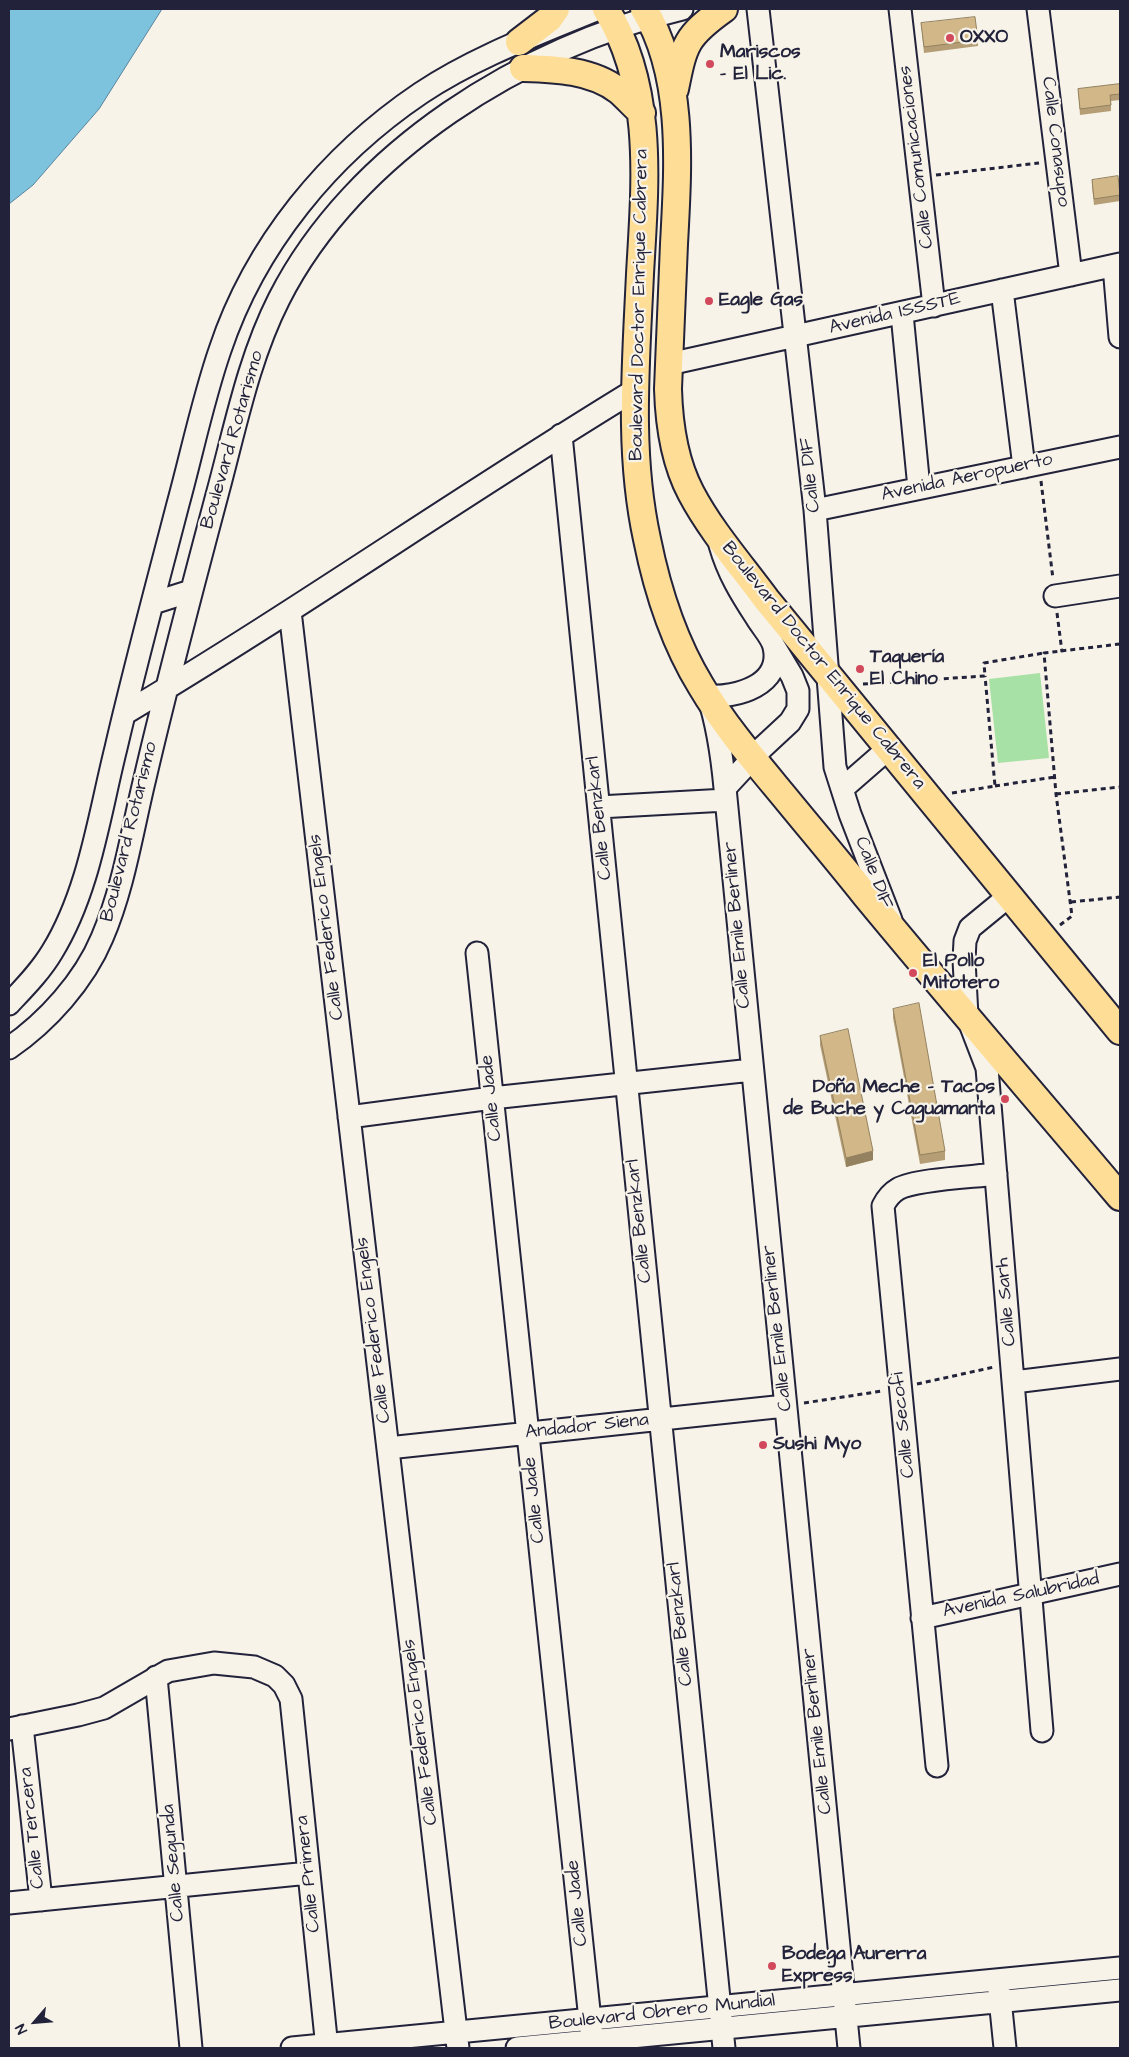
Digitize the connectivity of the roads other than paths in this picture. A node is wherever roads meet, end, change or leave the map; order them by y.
1 (556, 9) edge
2 (598, 9) edge
3 (682, 9) edge
4 (724, 9) edge
5 (758, 9) edge
6 (900, 9) edge
7 (1038, 9) edge
8 (647, 13) edge
9 (612, 18) edge
10 (519, 42) junction
11 (522, 68) junction
12 (673, 102) junction
13 (642, 112) junction
14 (1117, 265) edge
15 (1071, 275) junction
16 (1002, 290) junction
17 (934, 306) junction
18 (902, 314) junction
19 (796, 336) junction
20 (1120, 337) edge
21 (669, 364) junction
22 (635, 390) junction
23 (561, 435) junction
24 (1120, 447) edge
25 (1032, 465) junction
26 (919, 488) junction
27 (815, 510) junction
28 (717, 533) junction
29 (1120, 586) edge
30 (192, 591) junction
31 (1055, 596) road end
32 (152, 603) junction
33 (290, 611) junction
34 (774, 646) junction
35 (834, 682) junction
36 (166, 689) junction
37 (708, 696) junction
38 (124, 714) junction
39 (888, 748) junction
40 (752, 758) junction
41 (842, 789) junction
42 (726, 794) junction
43 (599, 807) junction
44 (1009, 896) junction
45 (896, 933) junction
46 (477, 953) dead end
47 (9, 1004) edge
48 (967, 1016) junction
49 (1120, 1031) edge
50 (9, 1048) edge
51 (752, 1070) junction
52 (626, 1083) junction
53 (492, 1098) junction
54 (350, 1117) junction
55 (996, 1174) junction
56 (1120, 1197) edge
57 (1120, 1368) edge
58 (1014, 1382) junction
59 (785, 1406) junction
60 (660, 1420) junction
61 (528, 1434) junction
62 (388, 1448) junction
63 (1120, 1574) edge
64 (1030, 1594) junction
65 (922, 1618) junction
66 (156, 1677) junction
67 (15, 1727) edge
68 (1042, 1731) dead end
69 (938, 1766) dead end
70 (309, 1873) junction
71 (176, 1886) junction
72 (40, 1900) junction
73 (9, 1903) edge
74 (1120, 1968) edge
75 (998, 1980) junction
76 (1120, 1990) edge
77 (844, 1995) junction
78 (1001, 2002) junction
79 (719, 2007) junction
80 (846, 2017) junction
81 (590, 2019) junction
82 (723, 2038) edge
83 (457, 2040) edge
84 (593, 2045) edge
85 (327, 2047) edge
86 (191, 2048) edge
87 (292, 2048) edge
88 (517, 2048) edge
89 (849, 2048) edge
90 (1005, 2048) edge

1 - 10 main road
2 - 10 street, Boulevard Rotarismo
3 - 8 street, Boulevard Rotarismo
4 - 12 main road
5 - 19 street, Calle DIF
6 - 17 street, Calle Comunicaciones
7 - 15 street, Calle Conasupo
8 - 9 street, Boulevard Rotarismo
8 - 12 main road, Boulevard Doctor Enrique Cabrera
9 - 11 street, Boulevard Rotarismo
9 - 13 main road, Boulevard Doctor Enrique Cabrera
10 - 32 street, Boulevard Rotarismo
11 - 13 main road
11 - 30 street, Boulevard Rotarismo
12 - 21 main road, Boulevard Doctor Enrique Cabrera
13 - 22 main road, Boulevard Doctor Enrique Cabrera
14 - 15 street, Avenida ISSSTE
14 - 20 street
15 - 16 street, Avenida ISSSTE
16 - 17 street, Avenida ISSSTE
16 - 25 street
17 - 18 street, Avenida ISSSTE
18 - 19 street, Avenida ISSSTE
18 - 26 street
19 - 21 street, Avenida ISSSTE
19 - 27 street, Calle DIF
21 - 28 main road, Boulevard Doctor Enrique Cabrera
22 - 23 street
22 - 37 main road, Boulevard Doctor Enrique Cabrera
23 - 33 street
23 - 43 street, Calle Benzkarl
24 - 25 street, Avenida Aeropuerto
25 - 26 street, Avenida Aeropuerto
26 - 27 street, Avenida Aeropuerto
27 - 35 street, Calle DIF
28 - 34 street
28 - 35 main road, Boulevard Doctor Enrique Cabrera
29 - 31 street
30 - 32 street
30 - 36 street, Boulevard Rotarismo
32 - 38 street, Boulevard Rotarismo
33 - 36 street
33 - 54 street, Calle Federico Engels
34 - 37 street
34 - 40 street
35 - 39 main road, Boulevard Doctor Enrique Cabrera
35 - 41 street, Calle DIF
36 - 38 street
36 - 50 street, Boulevard Rotarismo
37 - 40 main road, Boulevard Doctor Enrique Cabrera
37 - 42 street, Calle Emile Berliner
38 - 47 street, Boulevard Rotarismo
39 - 41 street
39 - 44 main road, Boulevard Doctor Enrique Cabrera
40 - 42 street
40 - 45 main road, Boulevard Doctor Enrique Cabrera
41 - 45 street, Calle DIF
42 - 43 street
42 - 51 street, Calle Emile Berliner
43 - 52 street, Calle Benzkarl
44 - 48 street, Calle Sarh
44 - 49 main road, Boulevard Doctor Enrique Cabrera
45 - 48 main road, Boulevard Doctor Enrique Cabrera
46 - 53 street, Calle Jade
48 - 55 street, Calle Sarh
48 - 56 main road, Boulevard Doctor Enrique Cabrera
51 - 52 street
51 - 59 street, Calle Emile Berliner
52 - 53 street
52 - 60 street, Calle Benzkarl
53 - 54 street
53 - 61 street, Calle Jade
54 - 62 street, Calle Federico Engels
55 - 58 street, Calle Sarh
55 - 65 street, Calle Secofi
57 - 58 street
58 - 64 street, Calle Sarh
59 - 60 street, Andador Siena
59 - 77 street, Calle Emile Berliner
60 - 61 street, Andador Siena
60 - 79 street, Calle Benzkarl
61 - 62 street, Andador Siena
61 - 81 street, Calle Jade
62 - 83 street, Calle Federico Engels
63 - 64 street, Avenida Salubridad
64 - 65 street, Avenida Salubridad
64 - 68 street, Calle Sarh
65 - 69 street, Calle Secofi
66 - 67 street
66 - 70 street, Calle Primera
66 - 71 street, Calle Segunda
67 - 72 street, Calle Tercera
70 - 71 street
70 - 85 street, Calle Primera
71 - 72 street
71 - 86 street, Calle Segunda
72 - 73 street
74 - 75 street, Boulevard Obrero Mundial
75 - 77 street, Boulevard Obrero Mundial
75 - 78 street
76 - 78 street, Boulevard Obrero Mundial
77 - 79 street, Boulevard Obrero Mundial
77 - 80 street, Calle Emile Berliner
78 - 80 street, Boulevard Obrero Mundial
78 - 90 street
79 - 81 street, Boulevard Obrero Mundial
79 - 82 street, Calle Benzkarl
80 - 82 street, Boulevard Obrero Mundial
80 - 89 street, Calle Emile Berliner
81 - 83 street, Boulevard Obrero Mundial
81 - 84 street, Calle Jade
82 - 84 street, Boulevard Obrero Mundial
83 - 85 street, Boulevard Obrero Mundial
84 - 88 street, Boulevard Obrero Mundial
85 - 87 street, Boulevard Obrero Mundial

